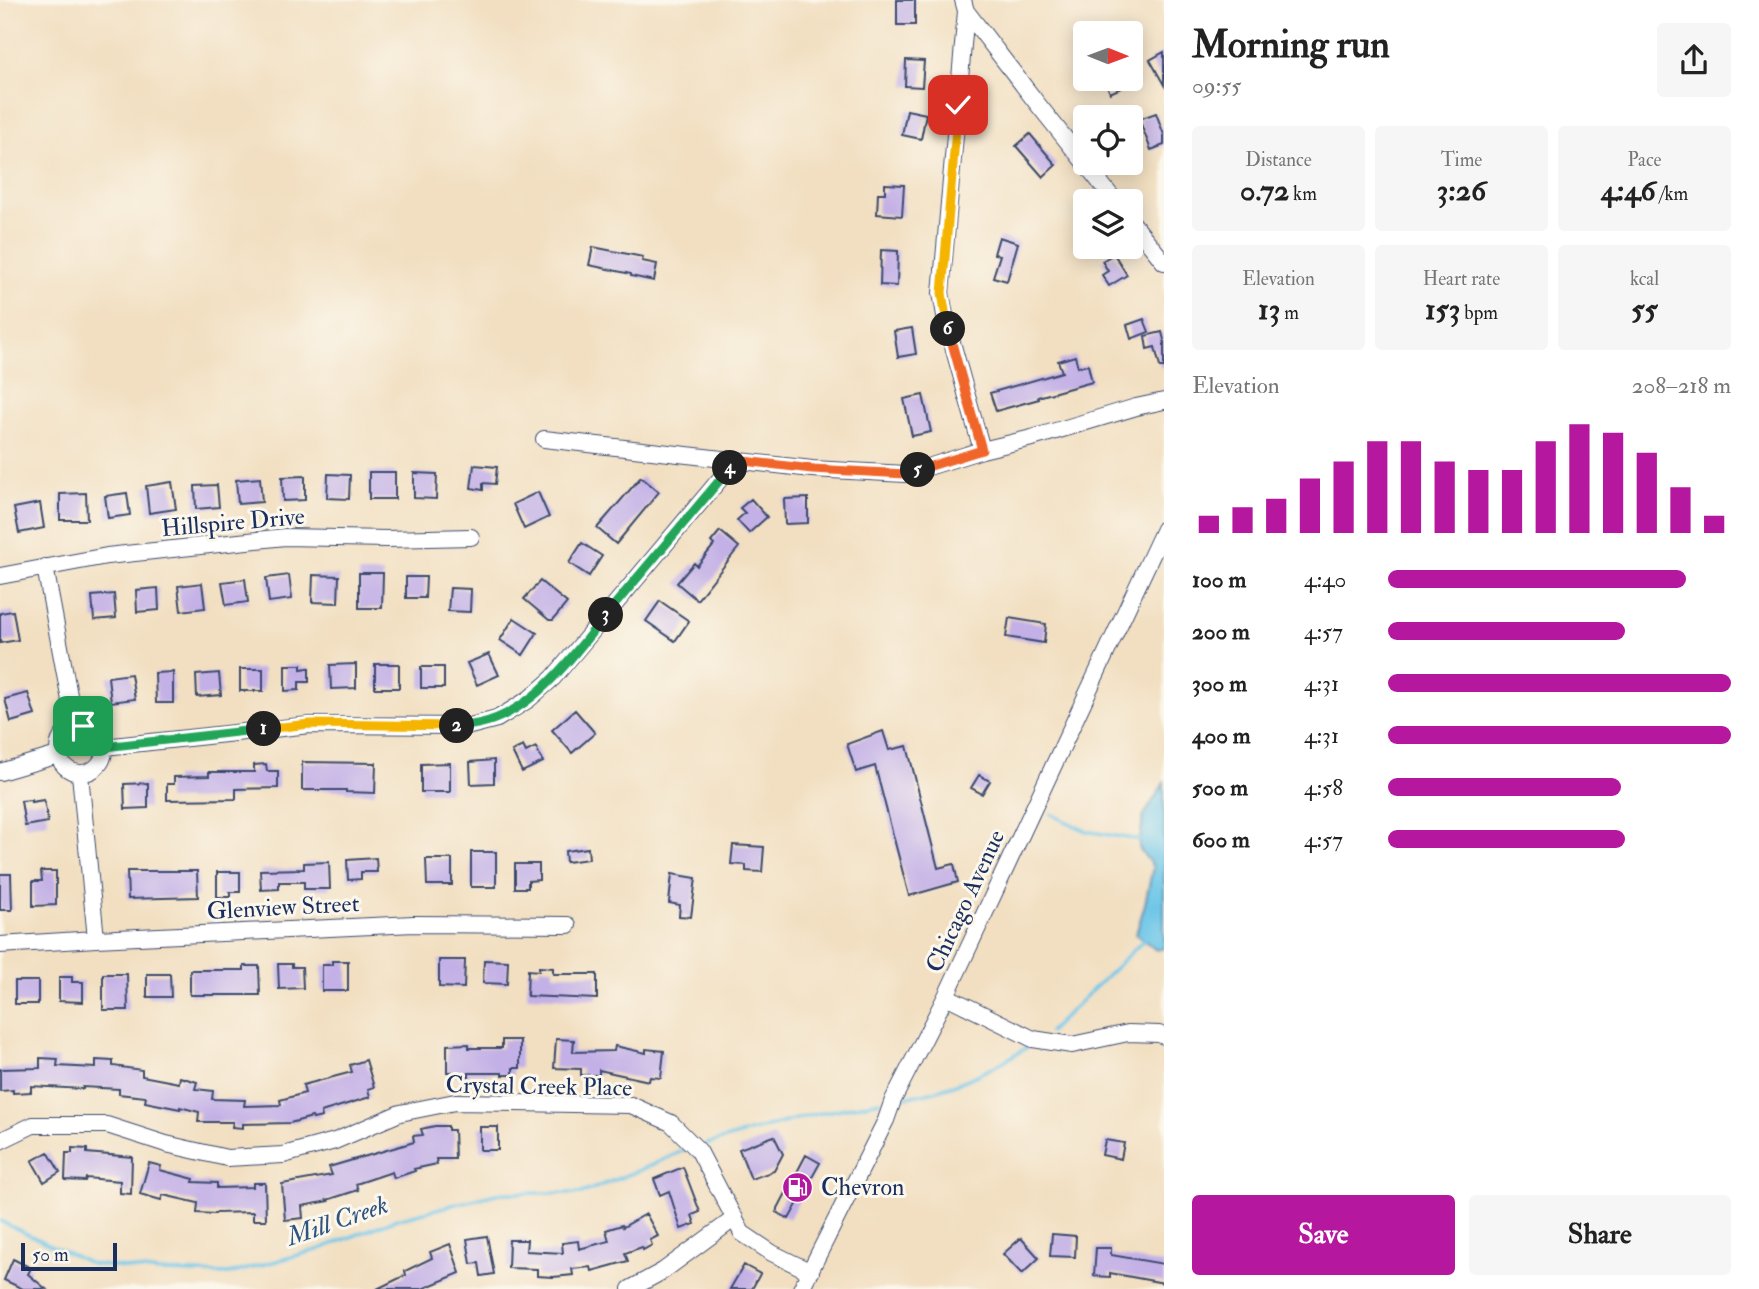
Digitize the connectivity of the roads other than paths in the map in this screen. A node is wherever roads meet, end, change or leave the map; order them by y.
1 (964, 5) edge
2 (1105, 189) edge
3 (1143, 236) edge
4 (1164, 262) edge
5 (1164, 401) edge
6 (544, 439) dead end
7 (982, 450) junction
8 (736, 460) junction
9 (1164, 529) edge
10 (471, 537) dead end
11 (45, 567) junction
12 (0, 576) edge
13 (75, 727) junction
14 (104, 747) junction
15 (58, 755) junction
16 (0, 772) edge
17 (80, 774) junction
18 (568, 925) dead end
19 (96, 939) junction
20 (0, 945) edge
21 (946, 996) junction
22 (1164, 1036) edge
23 (0, 1141) edge
24 (735, 1218) junction
25 (811, 1272) junction
26 (630, 1289) edge
27 (801, 1289) edge

1 - 2 street
1 - 7 street
3 - 4 street
5 - 7 street
6 - 8 street
7 - 8 street
8 - 14 street
9 - 21 street, Chicago Avenue
10 - 11 street, Hillspire Drive
11 - 12 street, Hillspire Drive
11 - 13 street
13 - 14 street
13 - 15 street
14 - 17 street
15 - 16 street
15 - 17 street
17 - 19 street
18 - 19 street, Glenview Street
19 - 20 street, Glenview Street
21 - 22 street
21 - 25 street, Chicago Avenue
23 - 24 street, Crystal Creek Place
24 - 25 street, Crystal Creek Place
24 - 26 street
25 - 27 street, Chicago Avenue

